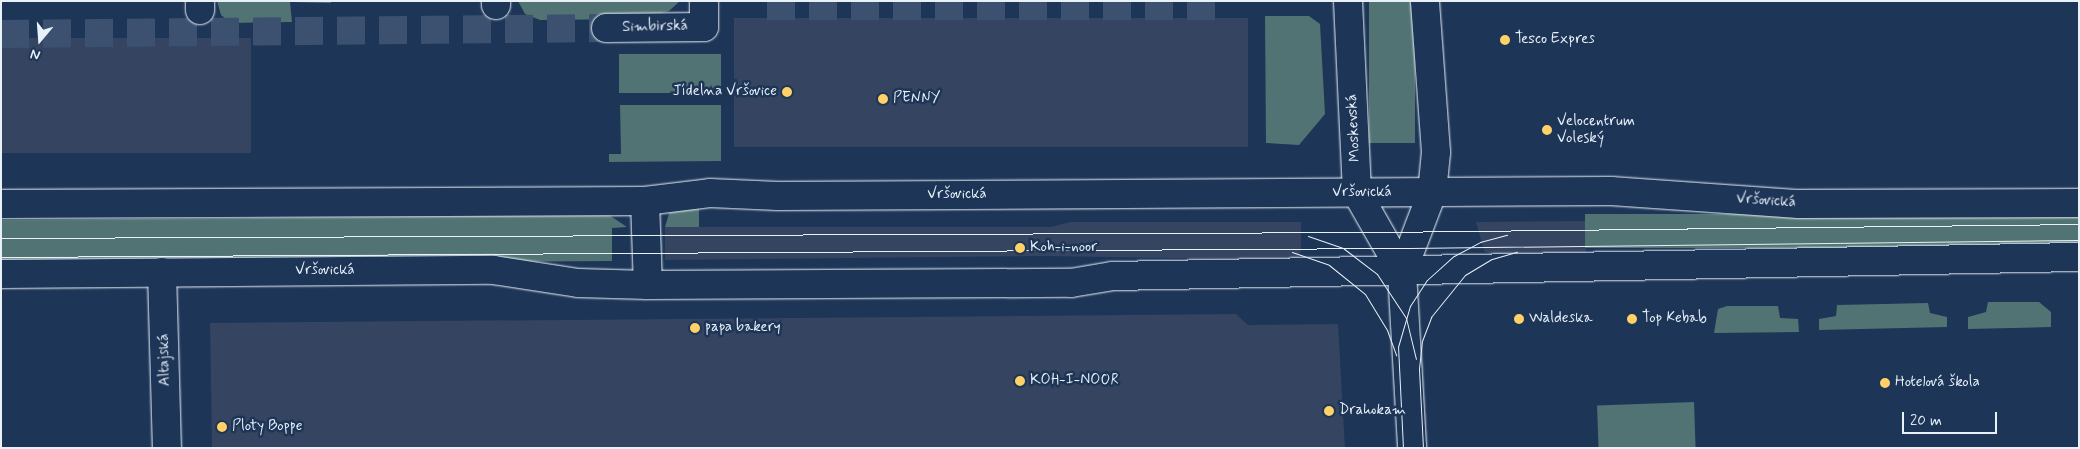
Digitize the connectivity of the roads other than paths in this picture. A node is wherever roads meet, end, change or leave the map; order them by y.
1 (1348, 1) edge
2 (1425, 1) edge
3 (704, 14) edge
4 (606, 28) tunnel mouth
5 (1357, 193) junction
6 (1432, 193) junction
7 (645, 201) junction
8 (2079, 203) edge
9 (1, 204) edge
10 (2079, 257) edge
11 (162, 272) junction
12 (1402, 272) junction
13 (1, 274) edge
14 (648, 285) junction
15 (167, 448) edge
16 (1412, 448) edge

1 - 5 main road, Moskevská
2 - 6 main road, Moskevská
3 - 4 main road, Simbirská
5 - 6 main road, Vršovická
5 - 7 main road, Vršovická
5 - 12 main road, Moskevská
6 - 8 main road, Vršovická
6 - 12 main road, Moskevská
7 - 9 main road, Vršovická
7 - 14 main road
10 - 12 main road, Vršovická
11 - 13 main road, Vršovická
11 - 14 main road, Vršovická
11 - 15 main road, Altajská
12 - 14 main road, Vršovická
12 - 16 main road, Moskevská

